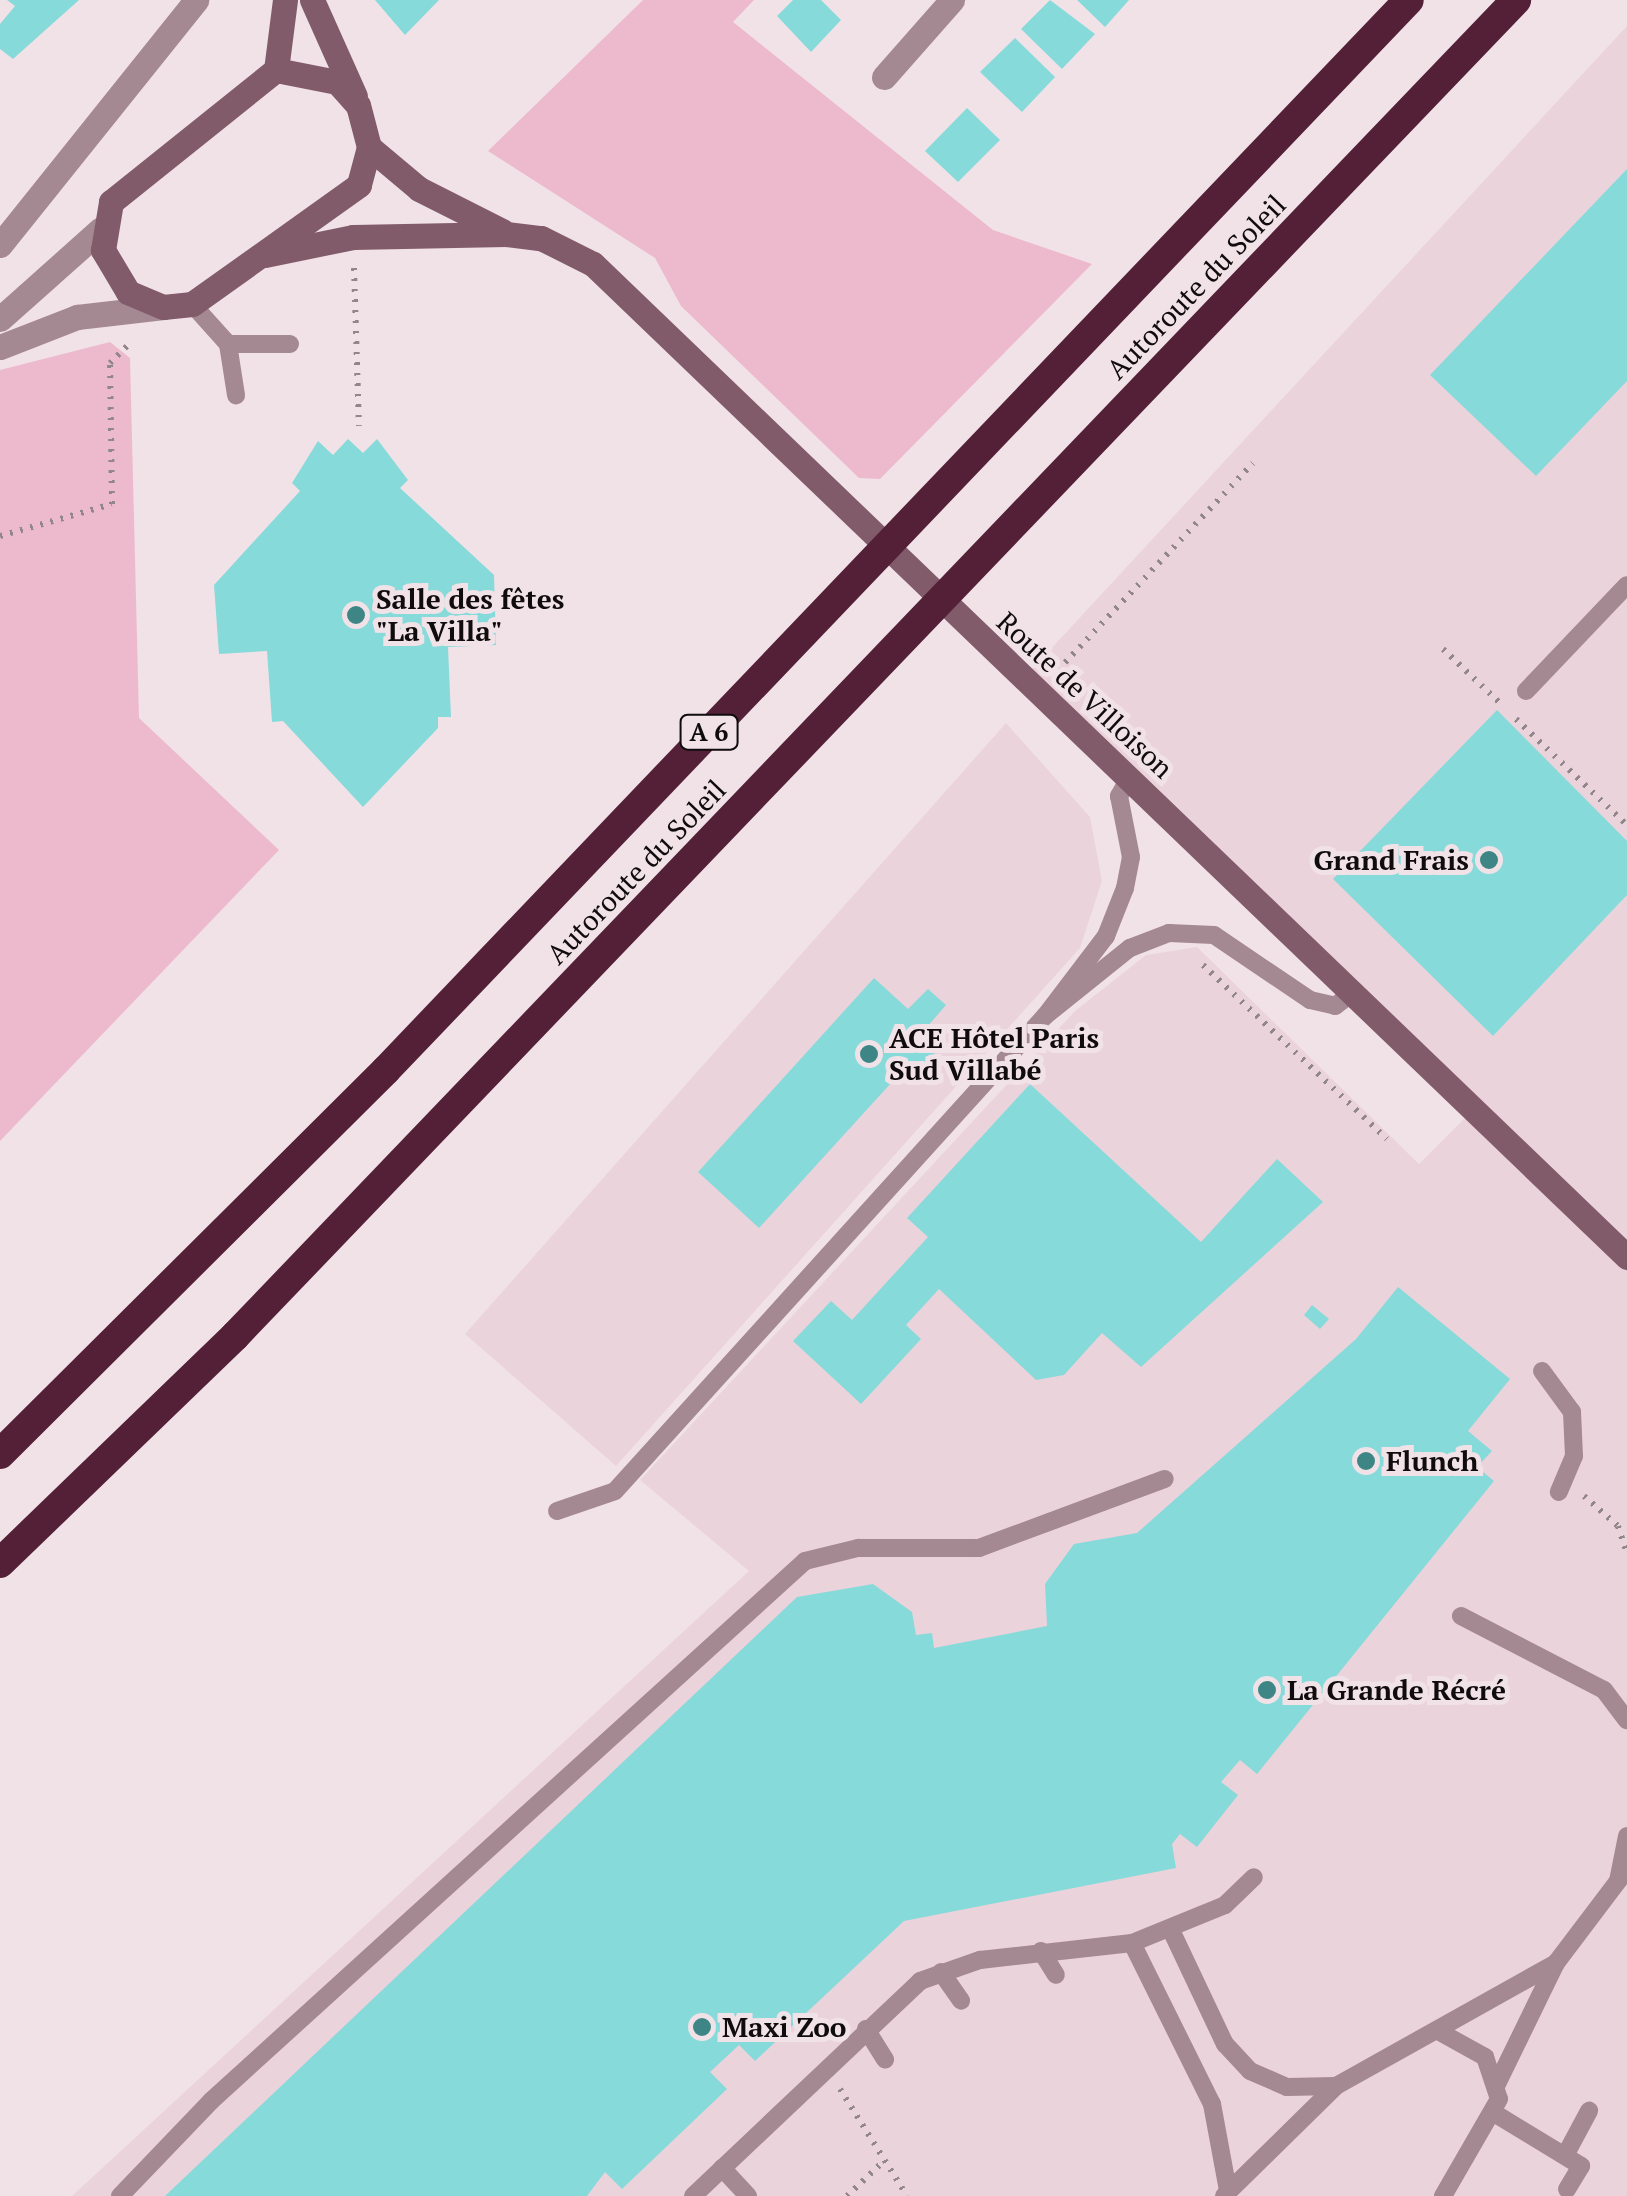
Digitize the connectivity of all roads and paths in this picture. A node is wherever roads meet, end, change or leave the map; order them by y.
1 (196, 0) edge
2 (285, 0) edge
3 (312, 0) edge
4 (952, 0) edge
5 (1409, 0) edge
6 (1516, 0) edge
7 (276, 70) junction
8 (884, 77) dead end
9 (358, 105) junction
10 (369, 147) junction
11 (101, 229) junction
12 (506, 234) junction
13 (0, 244) edge
14 (265, 256) junction
15 (355, 295) dead end
16 (192, 304) junction
17 (163, 306) junction
18 (0, 318) edge
19 (134, 330) dead end
20 (228, 344) junction
21 (290, 344) dead end
22 (0, 347) edge
23 (236, 395) dead end
24 (358, 426) dead end
25 (1253, 462) dead end
26 (0, 536) edge
27 (1627, 585) edge
28 (1443, 648) dead end
29 (1058, 668) dead end
30 (1526, 691) dead end
31 (1129, 778) junction
32 (1627, 825) edge
33 (1355, 991) junction
34 (1045, 1016) junction
35 (1602, 1234) junction
36 (1627, 1257) edge
37 (1627, 1268) edge
38 (1542, 1371) dead end
39 (0, 1454) edge
40 (1165, 1479) dead end
41 (1563, 1487) joint
42 (558, 1511) dead end
43 (1627, 1553) edge
44 (0, 1565) edge
45 (1461, 1616) dead end
46 (1627, 1720) edge
47 (1627, 1836) edge
48 (1622, 1875) edge
49 (1254, 1877) dead end
50 (1171, 1930) junction
51 (1132, 1943) junction
52 (1040, 1951) junction
53 (1556, 1963) junction
54 (942, 1972) junction
55 (1056, 1974) dead end
56 (961, 2002) dead end
57 (866, 2029) junction
58 (1438, 2032) junction
59 (885, 2060) dead end
60 (826, 2067) junction
61 (1497, 2084) junction
62 (1336, 2086) junction
63 (1589, 2111) dead end
64 (1494, 2113) junction
65 (1567, 2152) junction
66 (885, 2160) junction
67 (722, 2168) junction
68 (1567, 2188) dead end
69 (1226, 2193) edge
70 (120, 2196) edge
71 (692, 2196) edge
72 (748, 2196) edge
73 (847, 2196) edge
74 (907, 2196) edge
75 (1444, 2196) edge

1 - 13 street
2 - 7 street
3 - 9 street
4 - 8 street
5 - 39 highway, Autoroute du Soleil / A 6
6 - 44 highway, Autoroute du Soleil / A 6
7 - 9 street
7 - 11 street
9 - 10 street
10 - 12 street, Route de Villoison
10 - 14 street
11 - 17 street
11 - 18 street
12 - 14 street, Route de Villoison
12 - 31 street, Route de Villoison
14 - 16 street
15 - 24 path
16 - 17 street
16 - 20 lane
17 - 22 street
19 - 26 path
20 - 21 lane
20 - 23 lane
25 - 29 path
27 - 30 lane
28 - 32 path
31 - 33 street, Route de Villoison
31 - 34 lane
33 - 34 lane
33 - 35 street, Route de Villoison
34 - 42 lane
35 - 36 street, Route de Villoison
35 - 37 street, Route de Villoison
38 - 41 lane
40 - 70 lane
41 - 43 path
45 - 46 lane
47 - 48 lane
48 - 53 lane
49 - 50 lane
50 - 51 lane
50 - 62 lane
51 - 52 lane
51 - 69 lane
52 - 54 lane
52 - 55 lane
53 - 58 lane
53 - 61 lane
54 - 56 lane
54 - 57 lane
57 - 59 lane
57 - 60 lane
58 - 61 lane
58 - 62 lane
60 - 66 path
60 - 67 lane
61 - 64 lane
62 - 69 lane
63 - 65 lane
64 - 65 lane
64 - 75 lane
65 - 68 lane
66 - 73 path
66 - 74 path
67 - 71 lane
67 - 72 lane

